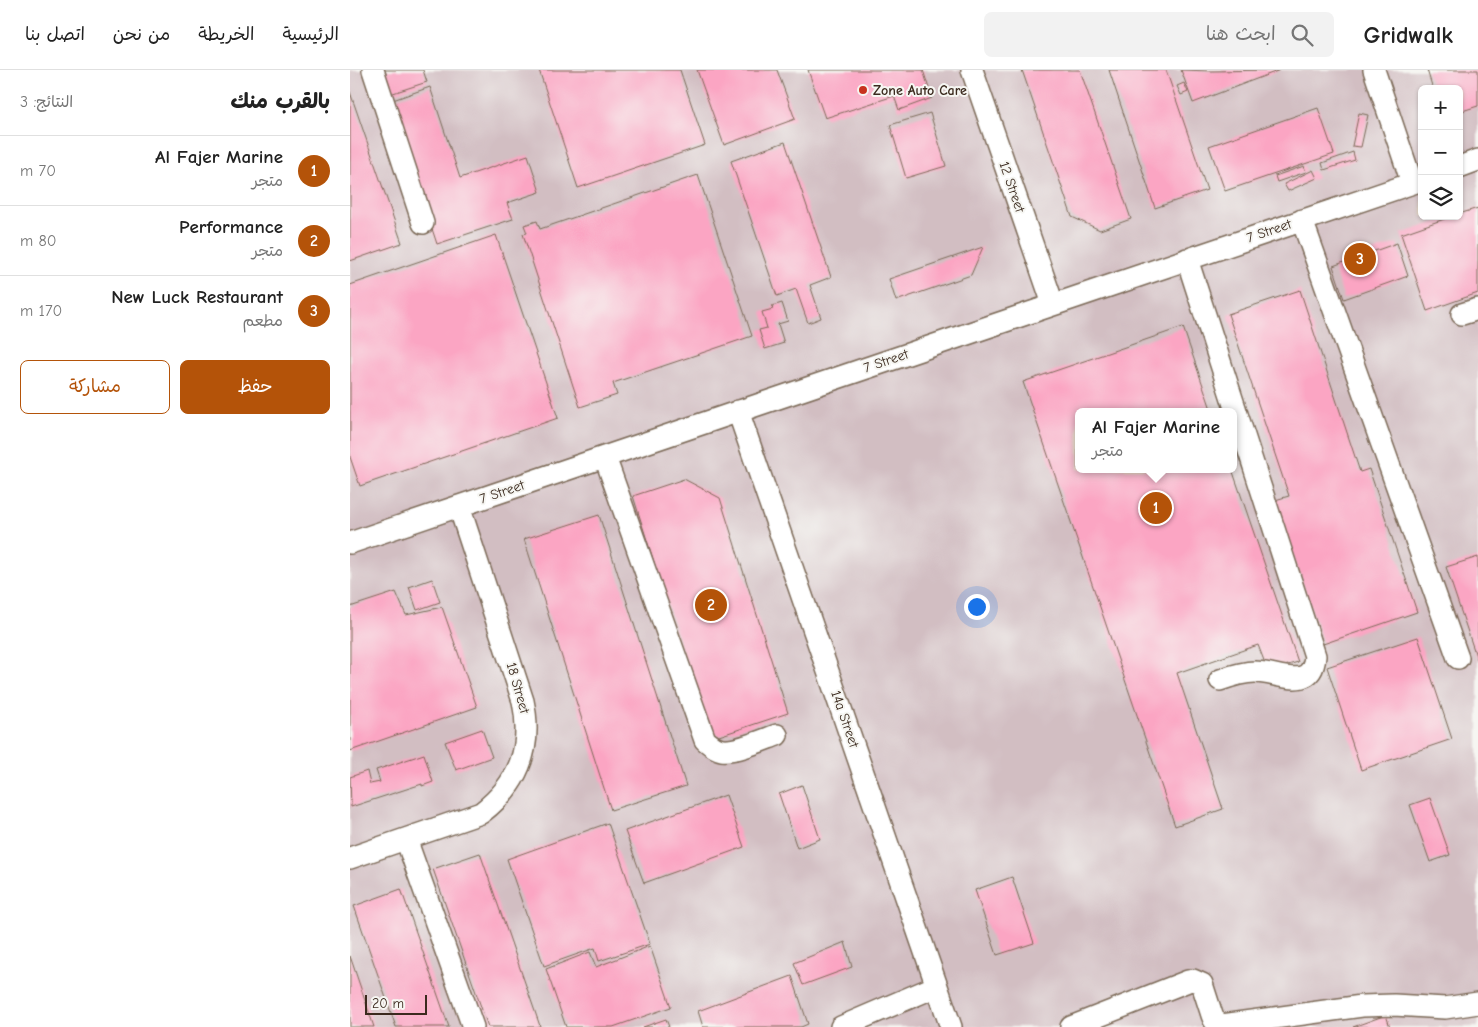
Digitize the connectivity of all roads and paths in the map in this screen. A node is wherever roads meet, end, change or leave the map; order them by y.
1 (373, 70) edge
2 (972, 70) edge
3 (1374, 70) edge
4 (1478, 160) edge
5 (1463, 166) edge
6 (1417, 182) edge
7 (1302, 220) junction
8 (423, 224) dead end
9 (1187, 259) junction
10 (1053, 304) junction
11 (1235, 408) edge
12 (738, 411) junction
13 (1237, 414) edge
14 (605, 456) junction
15 (459, 506) junction
16 (350, 543) edge
17 (1458, 658) dead end
18 (1220, 680) dead end
19 (777, 735) dead end
20 (406, 839) junction
21 (350, 858) edge
22 (937, 986) junction
23 (1478, 1003) edge
24 (1442, 1018) edge
25 (473, 1027) edge
26 (841, 1027) edge
27 (951, 1027) edge
28 (1071, 1027) edge

1 - 8 lane
2 - 10 lane, 12 Street
3 - 6 lane
4 - 5 lane
6 - 7 lane, 7 Street
7 - 9 lane, 7 Street
7 - 17 lane
9 - 10 lane, 7 Street
9 - 11 lane
10 - 12 lane, 7 Street
12 - 14 lane, 7 Street
12 - 22 lane, 14a Street
13 - 18 lane
14 - 15 lane, 7 Street
14 - 19 lane
15 - 16 lane, 7 Street
15 - 20 lane, 18 Street
20 - 21 lane, 18 Street
20 - 25 lane
22 - 26 lane
22 - 27 lane, 14a Street
23 - 24 lane
24 - 28 lane

